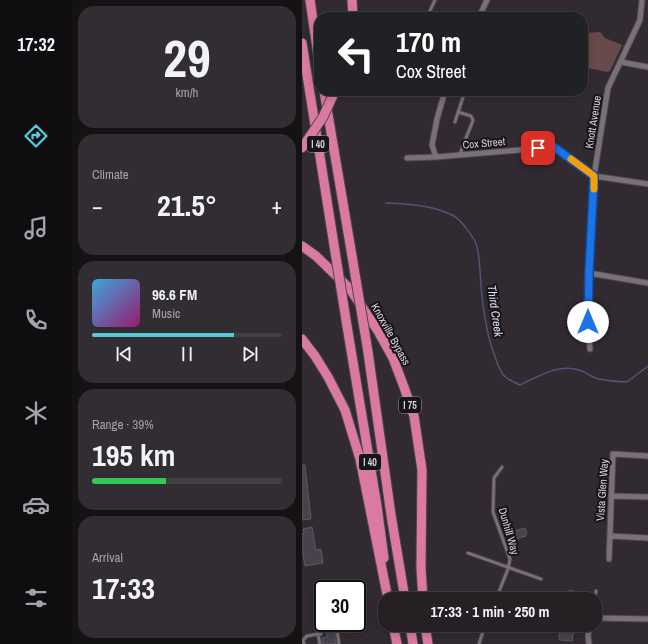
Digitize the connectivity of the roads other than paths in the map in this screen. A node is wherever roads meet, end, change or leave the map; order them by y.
1 (310, 0) edge
2 (352, 0) edge
3 (435, 0) edge
4 (487, 0) edge
5 (642, 0) edge
6 (353, 12) edge
7 (430, 12) edge
8 (481, 12) edge
9 (314, 28) edge
10 (302, 43) edge
11 (621, 62) junction
12 (648, 67) edge
13 (325, 96) edge
14 (334, 96) edge
15 (444, 96) edge
16 (463, 96) edge
17 (458, 112) junction
18 (455, 122) dead end
19 (302, 148) edge
20 (460, 155) junction
21 (436, 157) junction
22 (407, 158) dead end
23 (594, 176) junction
24 (648, 184) edge
25 (302, 246) edge
26 (589, 273) junction
27 (648, 282) edge
28 (302, 339) edge
29 (590, 349) dead end
30 (648, 456) edge
31 (502, 467) dead end
32 (611, 496) junction
33 (648, 497) edge
34 (610, 536) junction
35 (648, 538) edge
36 (468, 554) dead end
37 (610, 559) dead end
38 (508, 568) junction
39 (541, 579) dead end
40 (388, 592) edge
41 (388, 592) edge
42 (404, 592) edge
43 (423, 592) edge
44 (499, 592) edge
45 (602, 618) edge
46 (648, 619) edge
47 (321, 632) edge
48 (337, 632) edge
49 (394, 632) edge
50 (411, 632) edge
51 (426, 632) edge
52 (483, 632) edge
53 (589, 632) edge
54 (318, 634) junction
55 (304, 644) edge
56 (320, 644) edge
57 (339, 644) edge
58 (396, 644) edge
59 (413, 644) edge
60 (428, 644) edge
61 (479, 644) edge
62 (589, 644) edge

1 - 9 highway
2 - 6 highway
3 - 7 lane
4 - 8 street
5 - 11 street, Knott Avenue
10 - 40 highway, I 40, bridge
11 - 12 street
11 - 23 street, Knott Avenue
13 - 42 highway, I 40, bridge
14 - 19 highway, bridge
15 - 21 street
16 - 17 lane
17 - 18 lane
17 - 20 lane
20 - 21 street, Cox Street
20 - 23 street, Cox Street
21 - 22 street, Cox Street
23 - 24 street, Cox Street
23 - 26 street, Knott Avenue
25 - 43 highway, Knoxville Bypass / I 75
26 - 27 street
26 - 29 street, Knott Avenue
28 - 41 highway
30 - 32 street, Vista Glen Way
31 - 38 lane, Dunhill Way
32 - 33 street
32 - 34 street, Vista Glen Way
34 - 35 street
34 - 37 street, Vista Glen Way
36 - 38 lane
38 - 39 lane
38 - 44 lane, Dunhill Way
45 - 46 street
47 - 54 lane
48 - 57 lane
49 - 58 highway
50 - 59 highway
51 - 60 highway
52 - 61 lane
53 - 62 street
54 - 55 lane
54 - 56 lane

